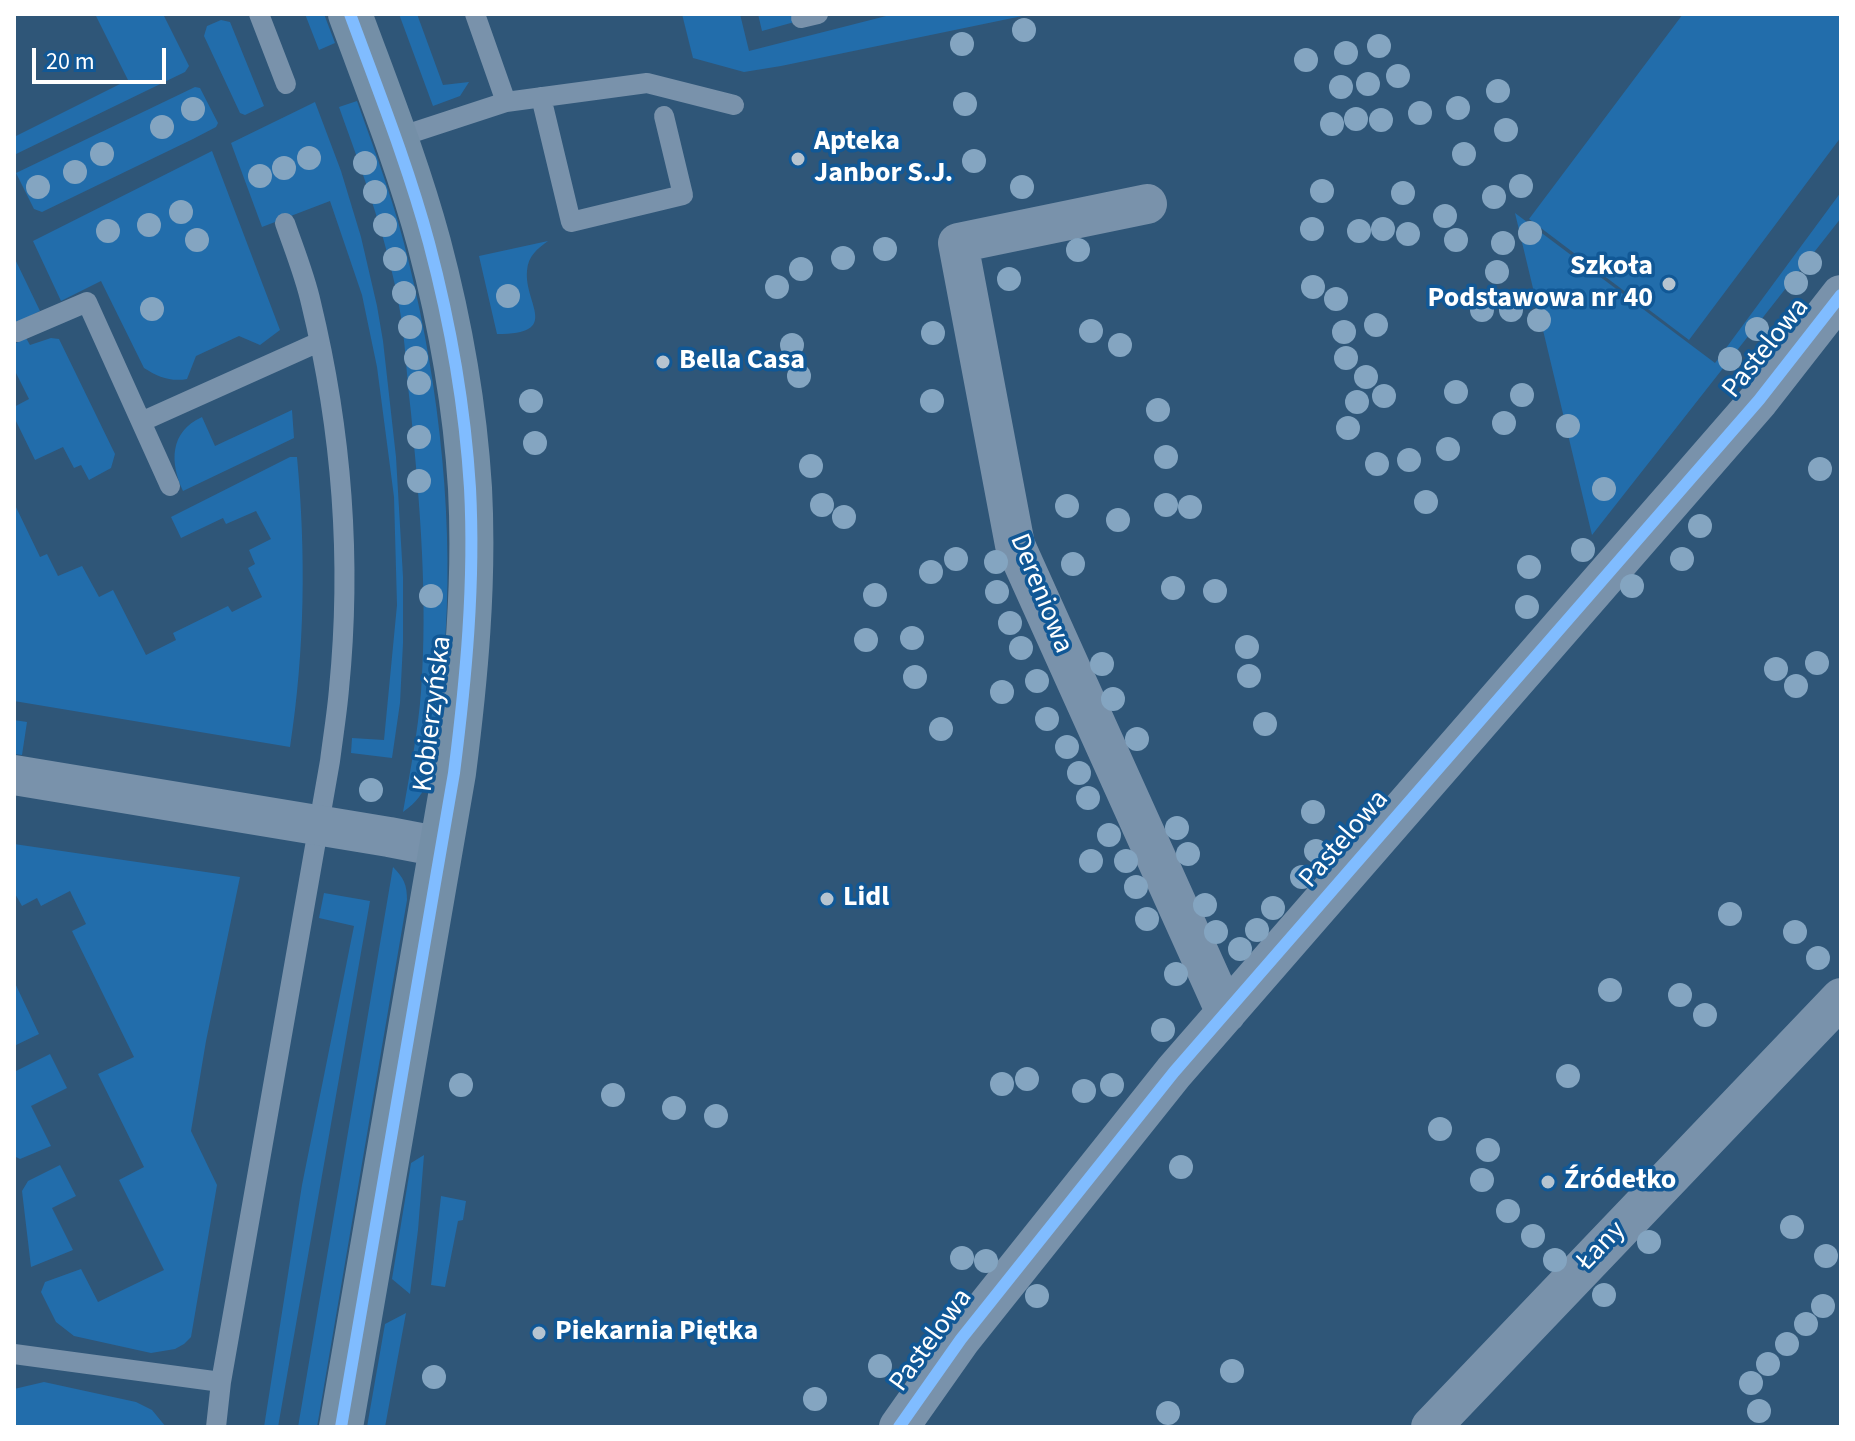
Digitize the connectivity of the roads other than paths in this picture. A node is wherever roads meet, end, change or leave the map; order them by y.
1 (259, 14) edge
2 (350, 14) edge
3 (475, 14) edge
4 (286, 84) dead end
5 (541, 97) junction
6 (506, 102) junction
7 (734, 105) dead end
8 (664, 116) dead end
9 (396, 138) junction
10 (1147, 204) dead end
11 (285, 223) dead end
12 (1841, 295) edge
13 (17, 332) dead end
14 (319, 342) junction
15 (143, 421) junction
16 (170, 486) dead end
17 (14, 775) edge
18 (318, 826) junction
19 (441, 847) junction
20 (1841, 998) edge
21 (1226, 1013) junction
22 (14, 1354) edge
23 (221, 1382) junction
24 (216, 1427) edge
25 (341, 1427) edge
26 (899, 1427) edge
27 (1431, 1427) edge

1 - 4 lane
2 - 9 street, Kobierzyńska
3 - 6 lane
5 - 6 lane
5 - 7 lane
5 - 8 lane
6 - 9 lane
9 - 19 street, Kobierzyńska
10 - 21 street, Dereniowa
11 - 14 lane
12 - 21 street, Pastelowa
13 - 15 lane
14 - 15 lane
14 - 18 lane
15 - 16 lane
17 - 18 street
18 - 19 street
18 - 23 lane
19 - 25 street, Kobierzyńska
20 - 27 street, Łany
21 - 26 street, Pastelowa
22 - 23 lane
23 - 24 lane

